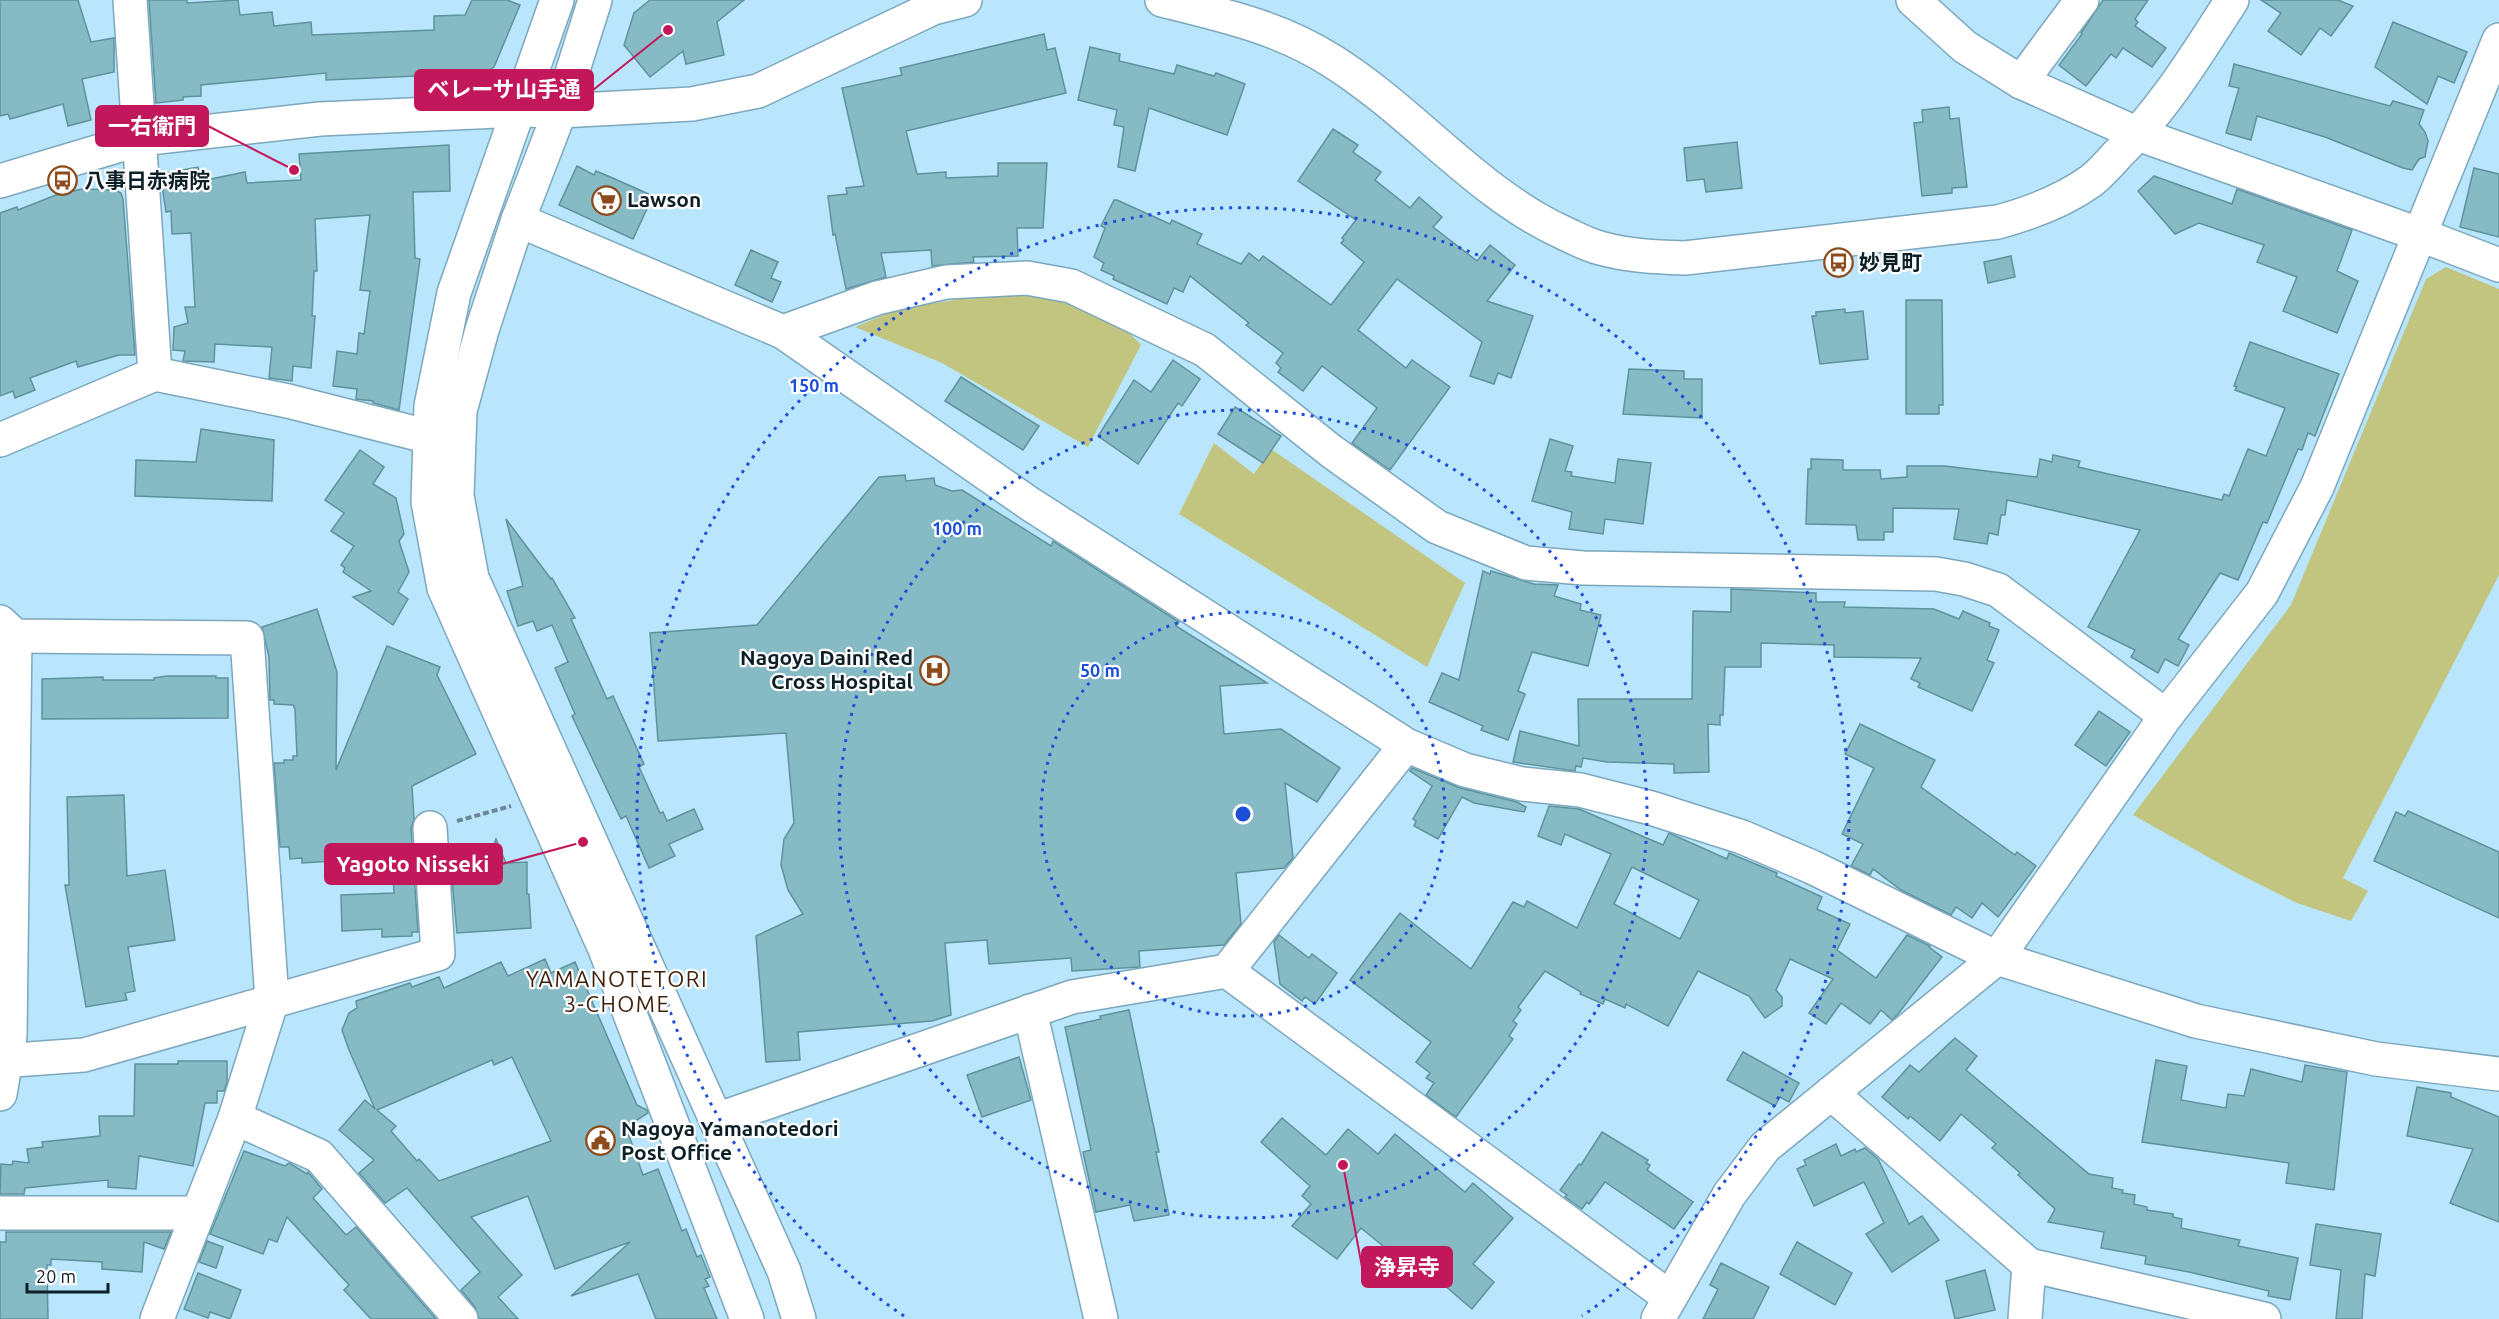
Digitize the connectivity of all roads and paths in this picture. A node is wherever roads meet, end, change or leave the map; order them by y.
1 (130, 0) edge
2 (557, 0) edge
3 (595, 0) edge
4 (965, 0) edge
5 (1161, 0) edge
6 (1913, 0) edge
7 (2082, 0) edge
8 (2232, 0) edge
9 (2499, 40) edge
10 (2021, 82) junction
11 (519, 110) junction
12 (560, 111) junction
13 (2138, 134) junction
14 (140, 139) junction
15 (0, 181) edge
16 (518, 220) junction
17 (2421, 235) junction
18 (2499, 265) edge
19 (783, 332) junction
20 (155, 374) junction
21 (430, 437) junction
22 (0, 440) edge
23 (7, 629) edge
24 (2166, 716) junction
25 (1406, 745) junction
26 (538, 799) junction
27 (430, 828) joint
28 (1997, 958) junction
29 (1227, 971) junction
30 (273, 1000) junction
31 (1030, 1011) junction
32 (2, 1061) edge
33 (2499, 1074) edge
34 (1832, 1093) junction
35 (0, 1094) edge
36 (235, 1118) junction
37 (716, 1120) junction
38 (0, 1213) edge
39 (197, 1213) junction
40 (2029, 1265) junction
41 (1663, 1308) edge
42 (157, 1319) edge
43 (461, 1319) edge
44 (747, 1319) edge
45 (799, 1319) edge
46 (1101, 1319) edge
47 (2025, 1319) edge
48 (2264, 1319) edge

1 - 14 street
2 - 11 street
3 - 12 street
4 - 12 street
5 - 13 street
6 - 10 street
7 - 10 street
8 - 13 street
9 - 17 street
10 - 13 street
11 - 12 street
11 - 14 street
11 - 21 street
12 - 16 street
13 - 17 street
14 - 15 street
14 - 20 street
16 - 19 street
16 - 37 street
17 - 18 street
17 - 24 street
19 - 24 street
19 - 25 street
20 - 21 street
20 - 22 street
21 - 26 street
23 - 30 street
23 - 32 street
24 - 28 street
25 - 28 street
25 - 29 street
26 - 27 path
26 - 44 street
27 - 30 street
28 - 33 street
28 - 34 street
29 - 31 street
29 - 41 street
30 - 32 street
30 - 36 street
31 - 37 street
31 - 46 street
32 - 35 street
34 - 40 street
34 - 41 street
36 - 39 street
36 - 43 street
37 - 45 street
38 - 39 street
39 - 42 street
40 - 47 street
40 - 48 street

